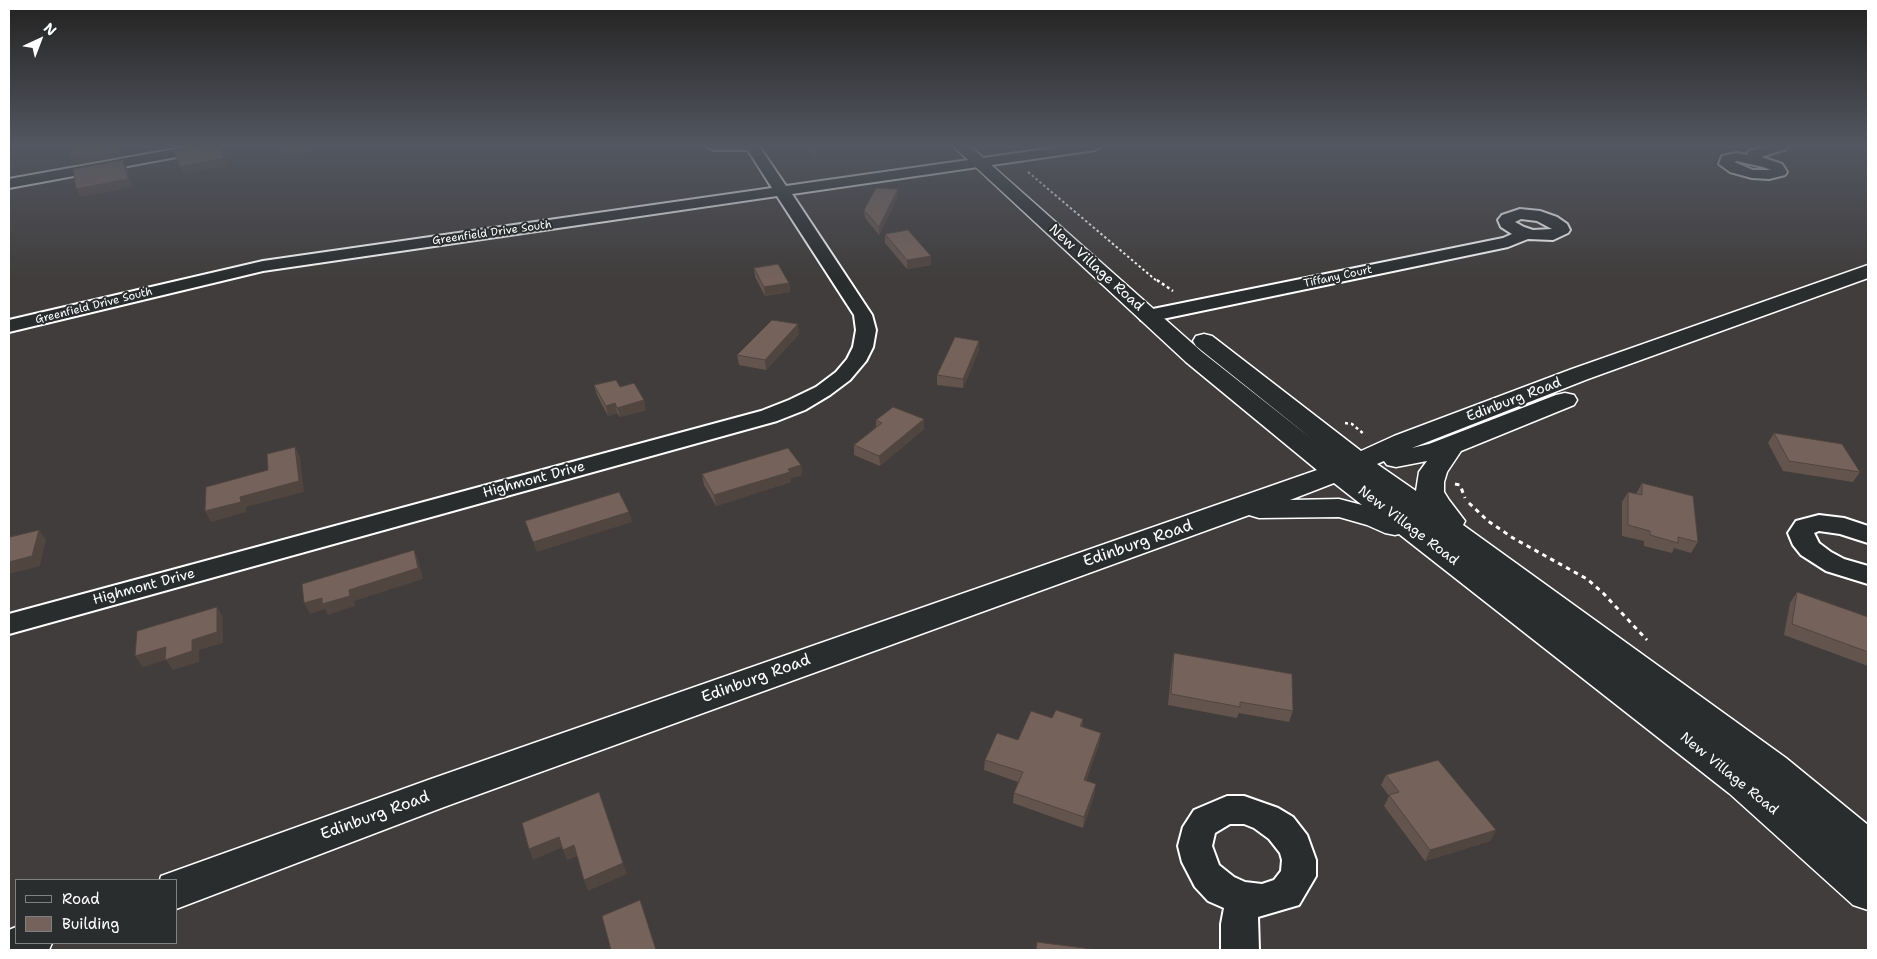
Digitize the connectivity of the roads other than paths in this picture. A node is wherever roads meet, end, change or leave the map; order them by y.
1 (781, 191) joint
2 (1024, 191) edge
3 (1525, 233) dead end
4 (1868, 271) edge
5 (1868, 287) edge
6 (1159, 314) junction
7 (9, 326) edge
8 (1451, 446) junction
9 (1348, 467) junction
10 (1235, 510) junction
11 (1868, 535) edge
12 (1452, 545) junction
13 (1868, 575) edge
14 (9, 624) edge
15 (1868, 849) edge
16 (178, 889) edge
17 (1868, 891) edge
18 (1243, 899) dead end
19 (28, 944) edge
20 (10, 950) edge
21 (1240, 950) edge

1 - 7 street, Greenfield Drive South
1 - 14 street, Highmont Drive
2 - 6 main road, New Village Road
3 - 6 street, Tiffany Court
4 - 9 main road, Edinburg Road
5 - 8 main road, Edinburg Road
6 - 9 main road, New Village Road
8 - 9 main road, Edinburg Road
8 - 12 main road
9 - 10 main road, Edinburg Road
9 - 12 main road, New Village Road
10 - 12 main road
10 - 16 main road, Edinburg Road
11 - 13 street
12 - 15 main road, New Village Road
12 - 17 main road, New Village Road
18 - 21 street
19 - 20 main road

